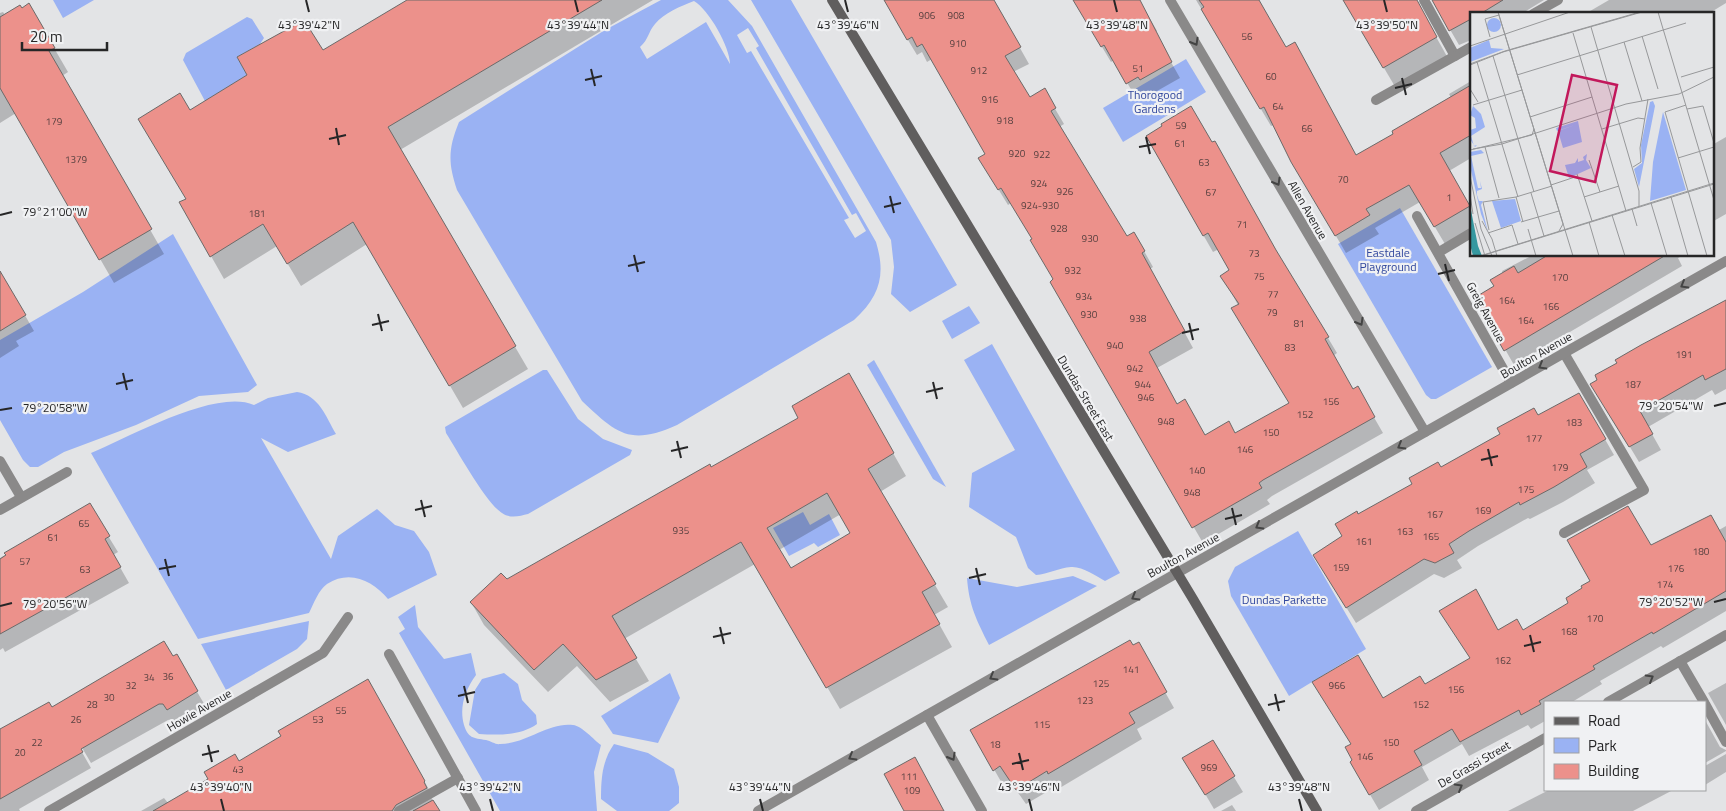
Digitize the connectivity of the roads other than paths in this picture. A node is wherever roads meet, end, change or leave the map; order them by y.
1 (832, 0) edge
2 (1170, 0) edge
3 (1424, 0) edge
4 (1558, 0) edge
5 (1536, 12) edge
6 (1470, 48) edge
7 (1456, 56) junction
8 (1376, 100) dead end
9 (1417, 216) dead end
10 (1470, 234) edge
11 (1439, 252) junction
12 (1726, 261) edge
13 (1564, 353) junction
14 (1511, 383) junction
15 (1424, 432) junction
16 (0, 462) edge
17 (67, 472) dead end
18 (21, 497) junction
19 (0, 510) edge
20 (1564, 533) dead end
21 (1177, 572) junction
22 (348, 617) dead end
23 (1726, 635) edge
24 (389, 654) dead end
25 (1680, 661) junction
26 (1610, 701) edge
27 (1703, 701) edge
28 (1706, 707) edge
29 (928, 714) junction
30 (1544, 739) edge
31 (1726, 742) edge
32 (458, 778) junction
33 (49, 811) edge
34 (399, 811) edge
35 (476, 811) edge
36 (758, 811) edge
37 (982, 811) edge
38 (1317, 811) edge
39 (1416, 811) edge

1 - 21 street, Dundas Street East
2 -> 15 street, Allen Avenue
3 - 7 street
4 - 5 street
6 - 7 street
7 - 8 street
9 - 11 street, Greig Avenue
10 - 11 street
11 - 14 street, Greig Avenue
12 -> 13 street, Boulton Avenue
13 -> 14 street, Boulton Avenue
13 - 20 street
14 - 15 street, Boulton Avenue
15 -> 21 street, Boulton Avenue
16 - 18 street
17 - 18 street
18 - 19 street
21 -> 29 street, Boulton Avenue
21 - 38 street, Dundas Street East
22 - 33 street, Howie Avenue
23 - 25 street
24 - 32 street
26 -> 25 street
25 - 27 street
28 - 31 street
29 -> 36 street, Boulton Avenue
29 -> 37 street
39 -> 30 street, De Grassi Street
32 - 34 street
32 - 35 street

